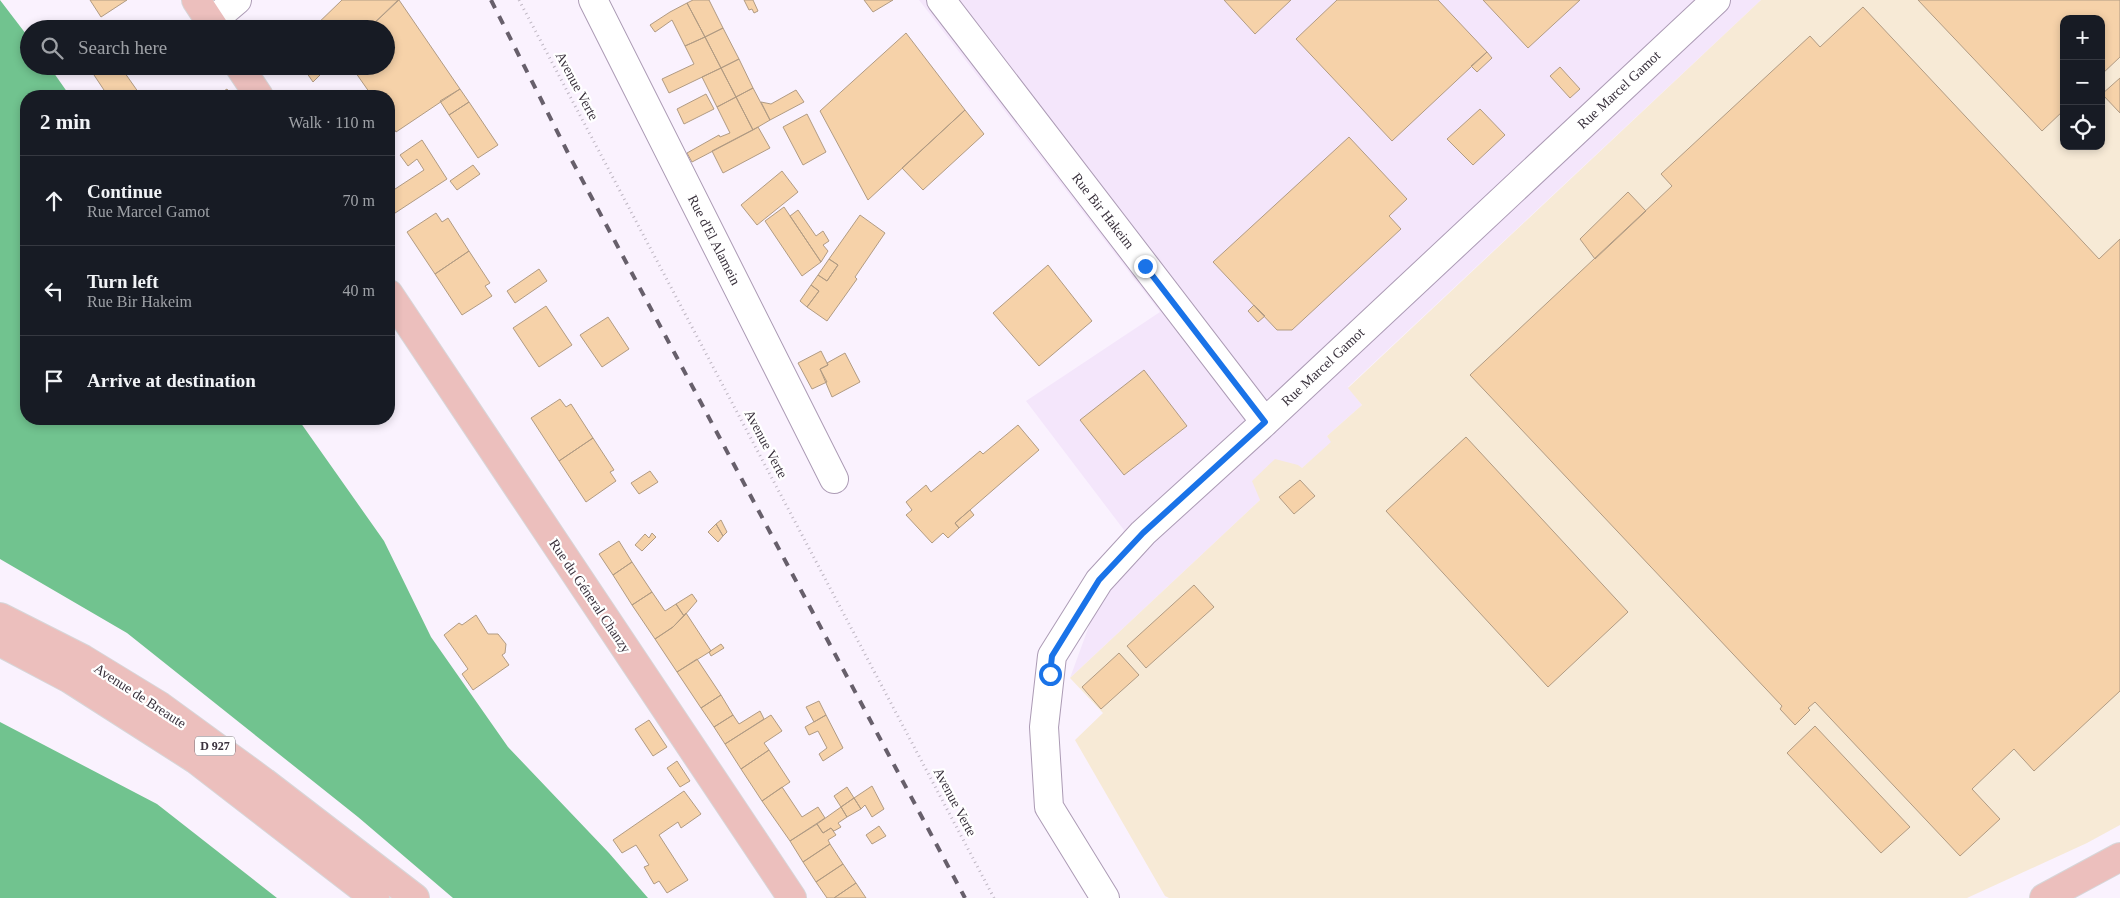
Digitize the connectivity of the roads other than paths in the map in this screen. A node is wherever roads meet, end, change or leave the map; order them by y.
1 (237, 0) edge
2 (593, 0) edge
3 (941, 0) edge
4 (1716, 0) edge
5 (208, 17) edge
6 (245, 75) edge
7 (255, 90) edge
8 (395, 303) edge
9 (1265, 422) junction
10 (834, 479) dead end
11 (0, 617) edge
12 (0, 642) edge
13 (2120, 857) edge
14 (375, 898) edge
15 (415, 898) edge
16 (792, 898) edge
17 (1105, 898) edge
18 (2044, 898) edge

1 - 5 street
2 - 10 street, Rue d'El Alamein
3 - 9 street, Rue Bir Hakeim
4 - 9 street, Rue Marcel Gamot
6 - 7 main road
8 - 16 main road, Rue du Géneral Chanzy
9 - 17 street, Rue Marcel Gamot
11 - 15 main road, Avenue de Breaute / D 927
12 - 14 main road, Avenue de Breaute / D 927
13 - 18 main road

